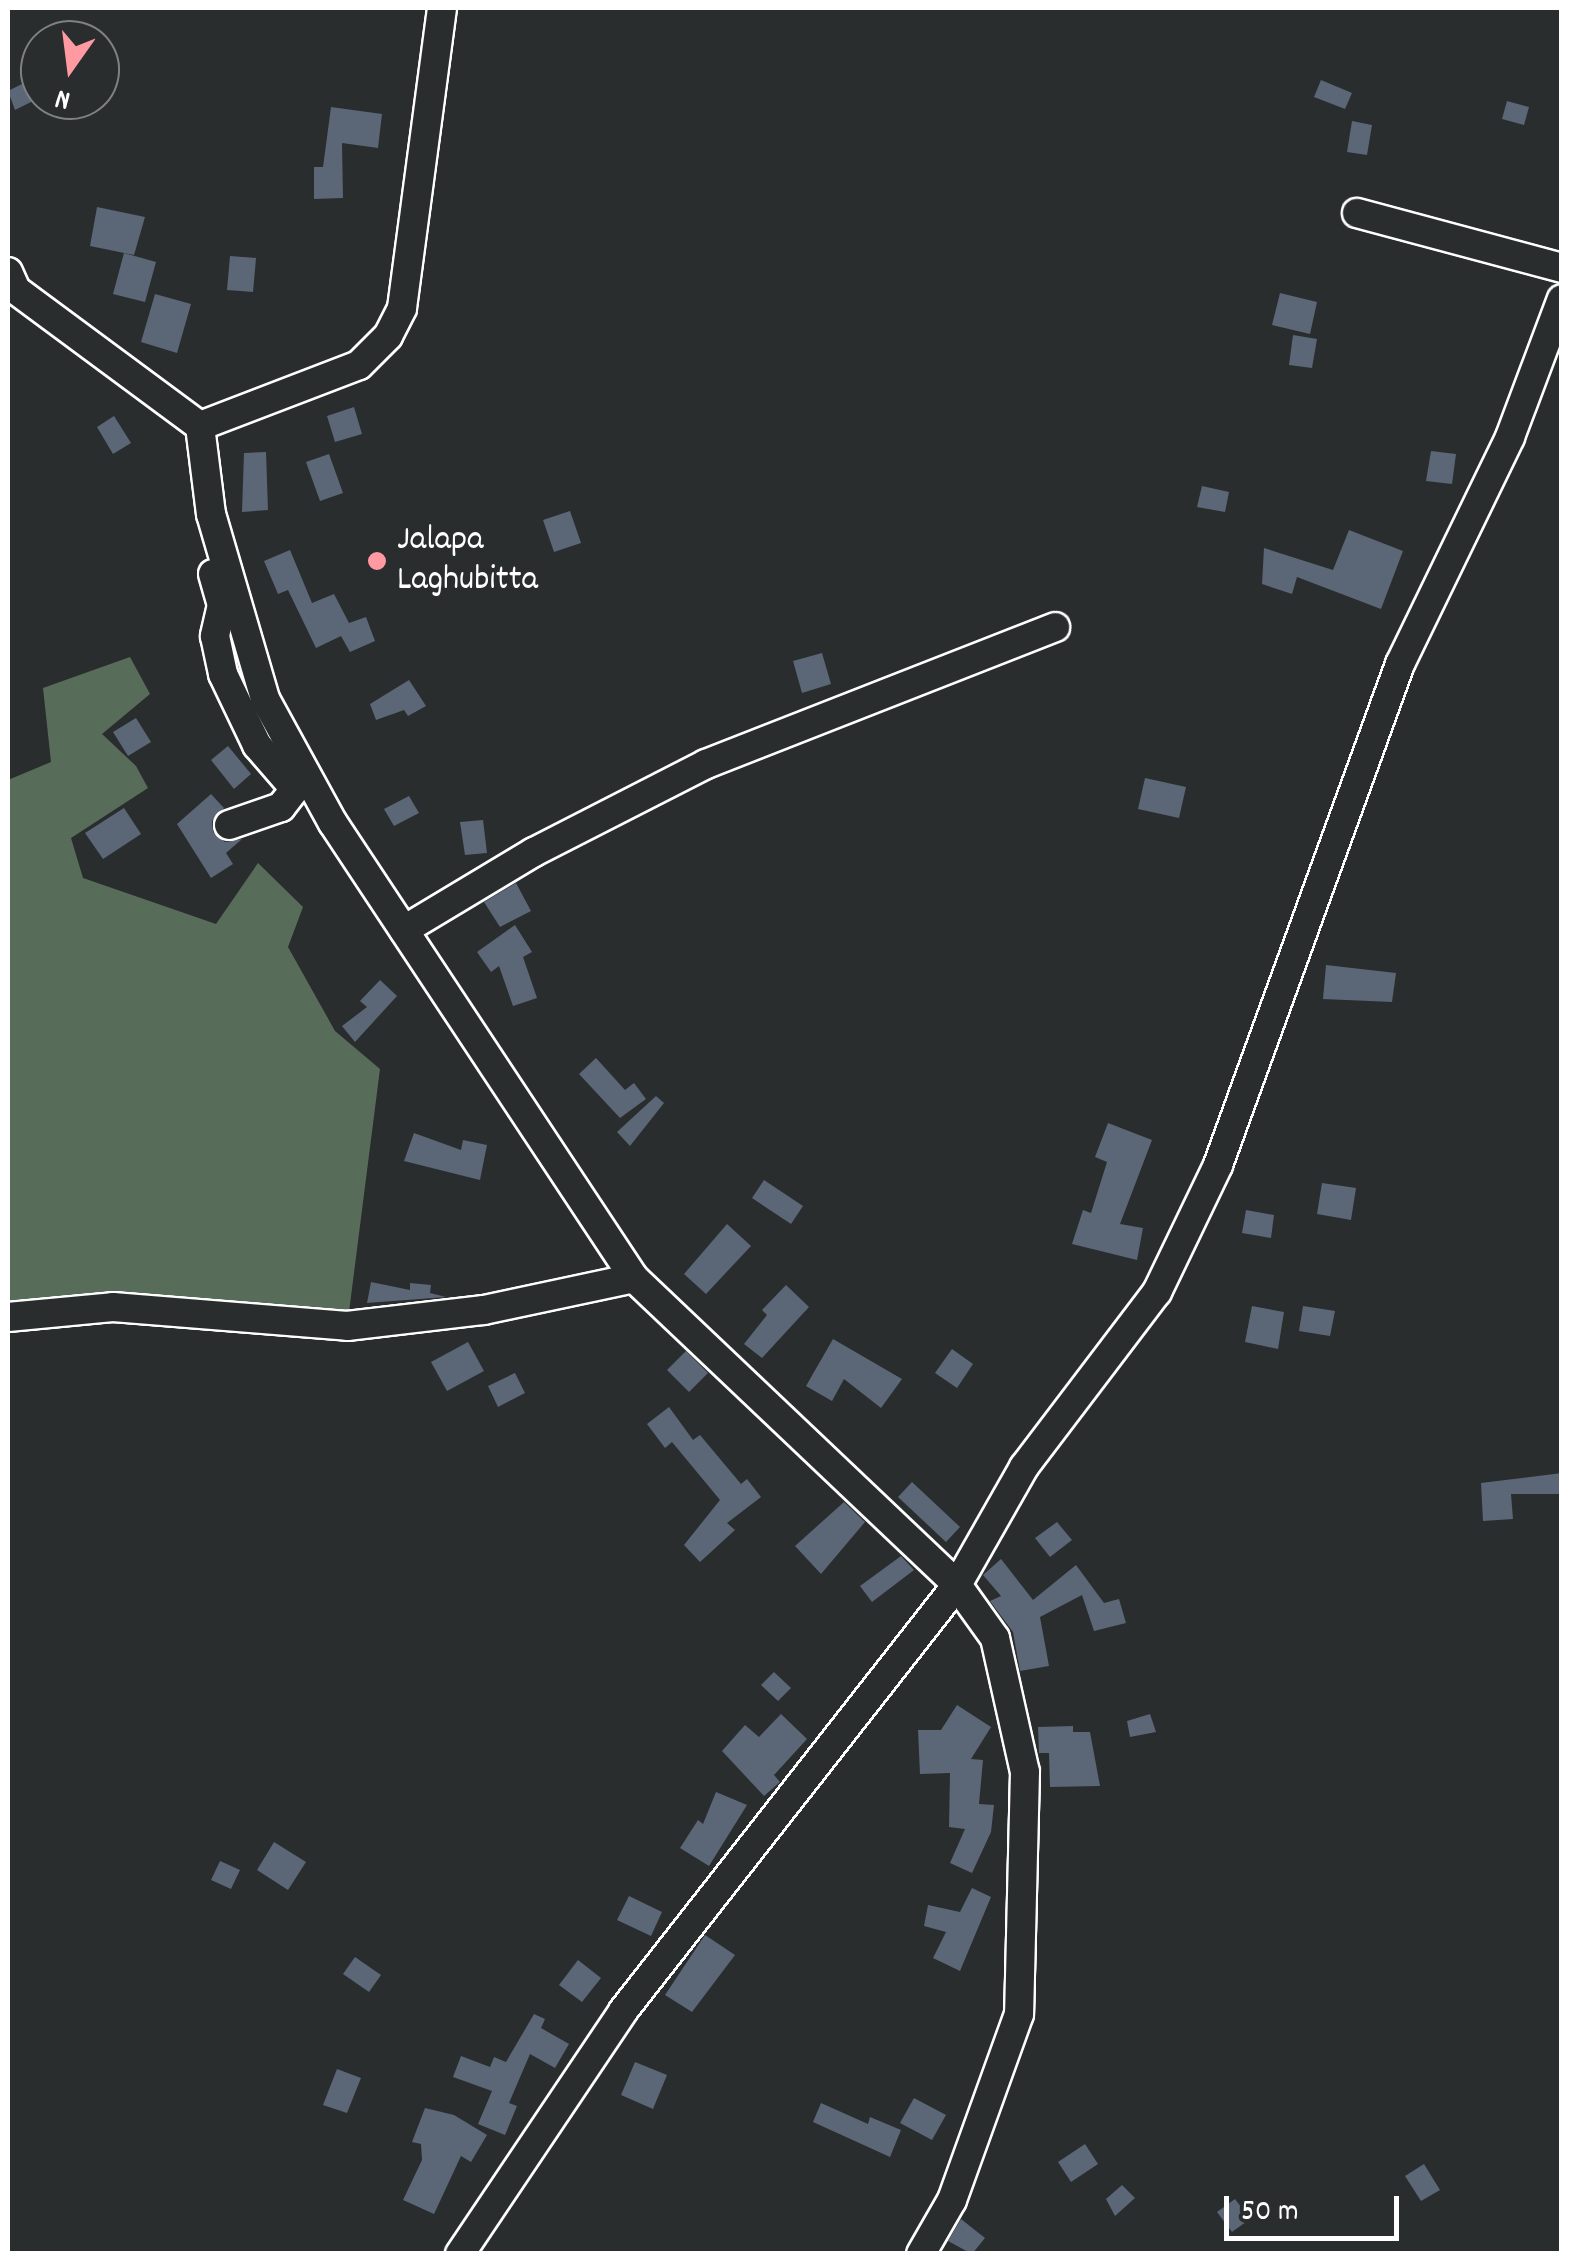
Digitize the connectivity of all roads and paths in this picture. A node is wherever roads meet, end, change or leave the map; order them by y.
1 (442, 8) edge
2 (1357, 213) dead end
3 (1562, 268) edge
4 (8, 272) edge
5 (1562, 299) edge
6 (200, 426) junction
7 (210, 514) junction
8 (1056, 627) dead end
9 (229, 825) dead end
10 (404, 930) junction
11 (634, 1278) junction
12 (8, 1317) edge
13 (957, 1585) junction
14 (460, 2254) edge
15 (921, 2254) edge

1 - 6 street
2 - 3 street
4 - 6 street
5 - 13 street
6 - 7 street
7 - 9 street
7 - 10 street
8 - 10 street
10 - 11 street
11 - 12 street
11 - 13 street
13 - 14 street
13 - 15 street

